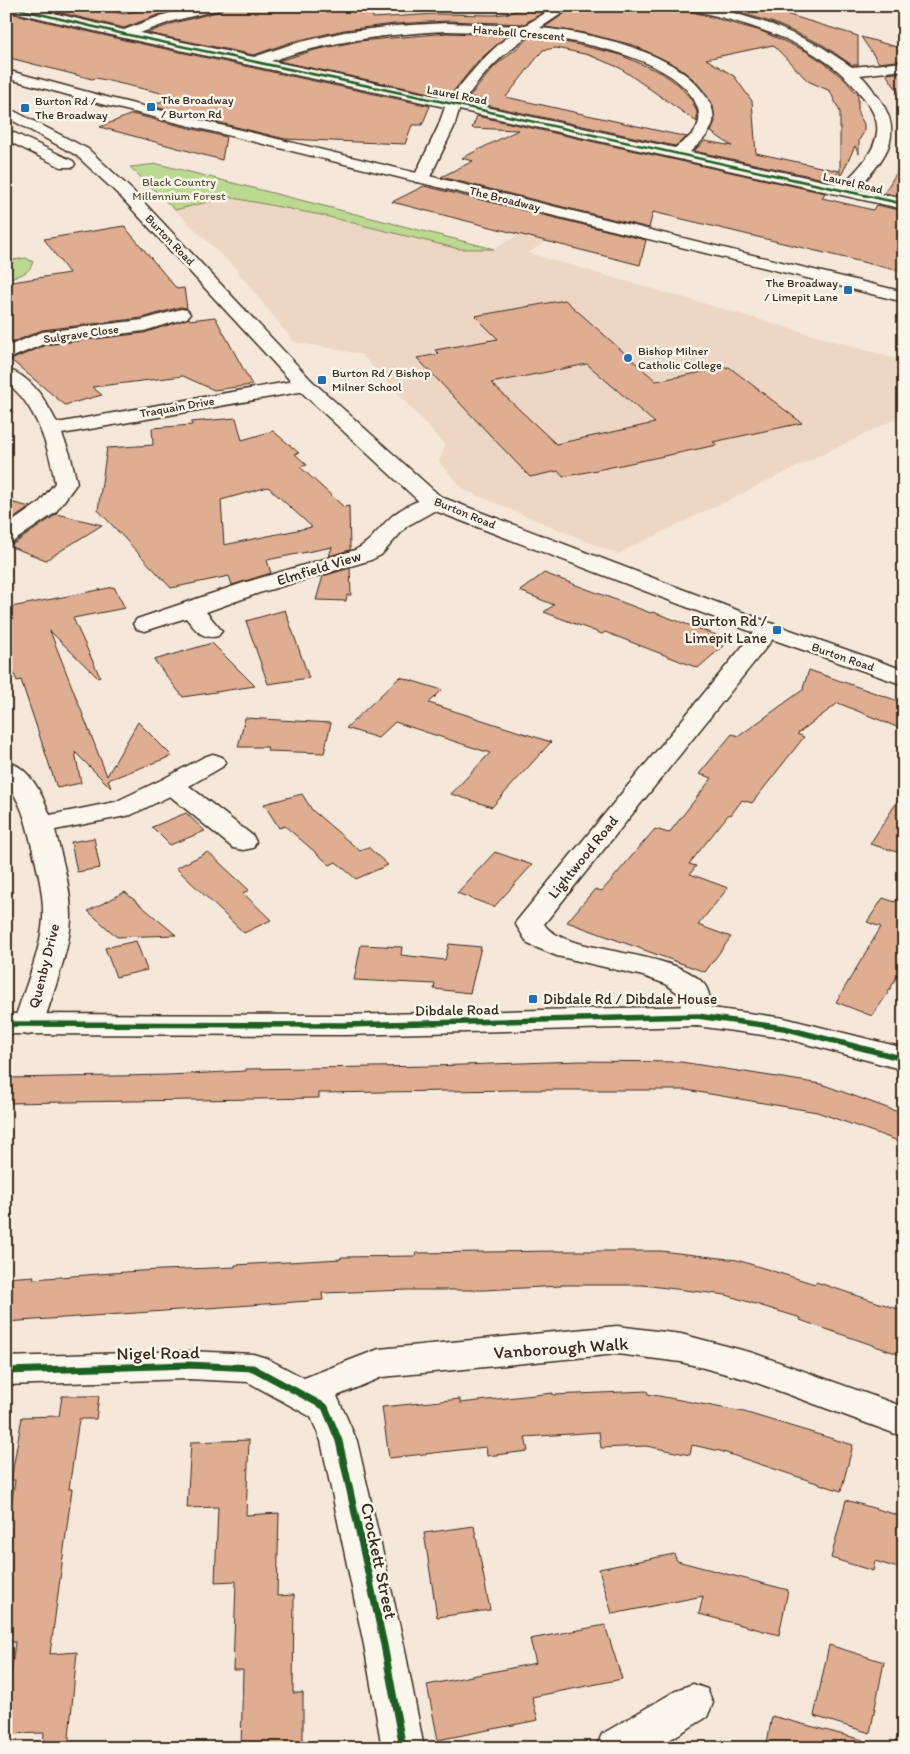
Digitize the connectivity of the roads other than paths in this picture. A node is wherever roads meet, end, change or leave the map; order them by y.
1 (6, 6) edge
2 (216, 6) edge
3 (567, 6) edge
4 (694, 6) edge
5 (525, 31) junction
6 (124, 34) junction
7 (255, 62) junction
8 (904, 66) edge
9 (849, 72) junction
10 (6, 74) edge
11 (6, 81) edge
12 (106, 101) junction
13 (454, 105) junction
14 (6, 110) edge
15 (6, 134) edge
16 (678, 154) junction
17 (421, 179) junction
18 (845, 191) junction
19 (126, 193) junction
20 (904, 204) edge
21 (904, 297) edge
22 (181, 314) dead end
23 (6, 354) edge
24 (6, 375) edge
25 (306, 385) junction
26 (49, 430) junction
27 (432, 502) junction
28 (6, 536) edge
29 (191, 610) junction
30 (145, 624) dead end
31 (768, 630) junction
32 (210, 631) dead end
33 (904, 678) edge
34 (213, 762) dead end
35 (6, 769) edge
36 (172, 785) junction
37 (40, 825) junction
38 (243, 842) dead end
39 (697, 1016) junction
40 (17, 1025) edge
41 (901, 1054) edge
42 (6, 1370) edge
43 (303, 1394) junction
44 (904, 1422) edge
45 (693, 1703) dead end
46 (403, 1748) edge
47 (617, 1748) edge

1 - 6 street, Laurel Road
2 - 6 street
3 - 5 street
4 - 9 street
5 - 7 street, Harebell Crescent
5 - 13 street
5 - 16 street, Harebell Crescent
6 - 7 street, Laurel Road
7 - 13 street, Laurel Road
8 - 9 street
9 - 18 street
10 - 12 street, The Broadway
11 - 12 street, The Broadway
12 - 17 street, The Broadway
13 - 16 street, Laurel Road
13 - 17 street
14 - 19 street, Burton Road
15 - 19 street, Burton Road
16 - 18 street, Laurel Road
17 - 21 street, The Broadway
18 - 20 street, Laurel Road
19 - 25 street, Burton Road
22 - 23 street, Sulgrave Close
24 - 26 street
25 - 26 street, Traquain Drive
25 - 27 street, Burton Road
26 - 28 street
27 - 29 street, Elmfield View
27 - 31 street, Burton Road
29 - 30 street, Elmfield View
29 - 32 street
31 - 33 street, Burton Road
31 - 39 street, Lightwood Road
34 - 36 street
35 - 37 street, Quenby Drive
36 - 37 street
36 - 38 street
37 - 40 street, Quenby Drive
39 - 40 street, Dibdale Road
39 - 41 street, Dibdale Road
42 - 43 street, Nigel Road
43 - 44 street, Vanborough Walk
43 - 46 street, Crockett Street
45 - 47 street

